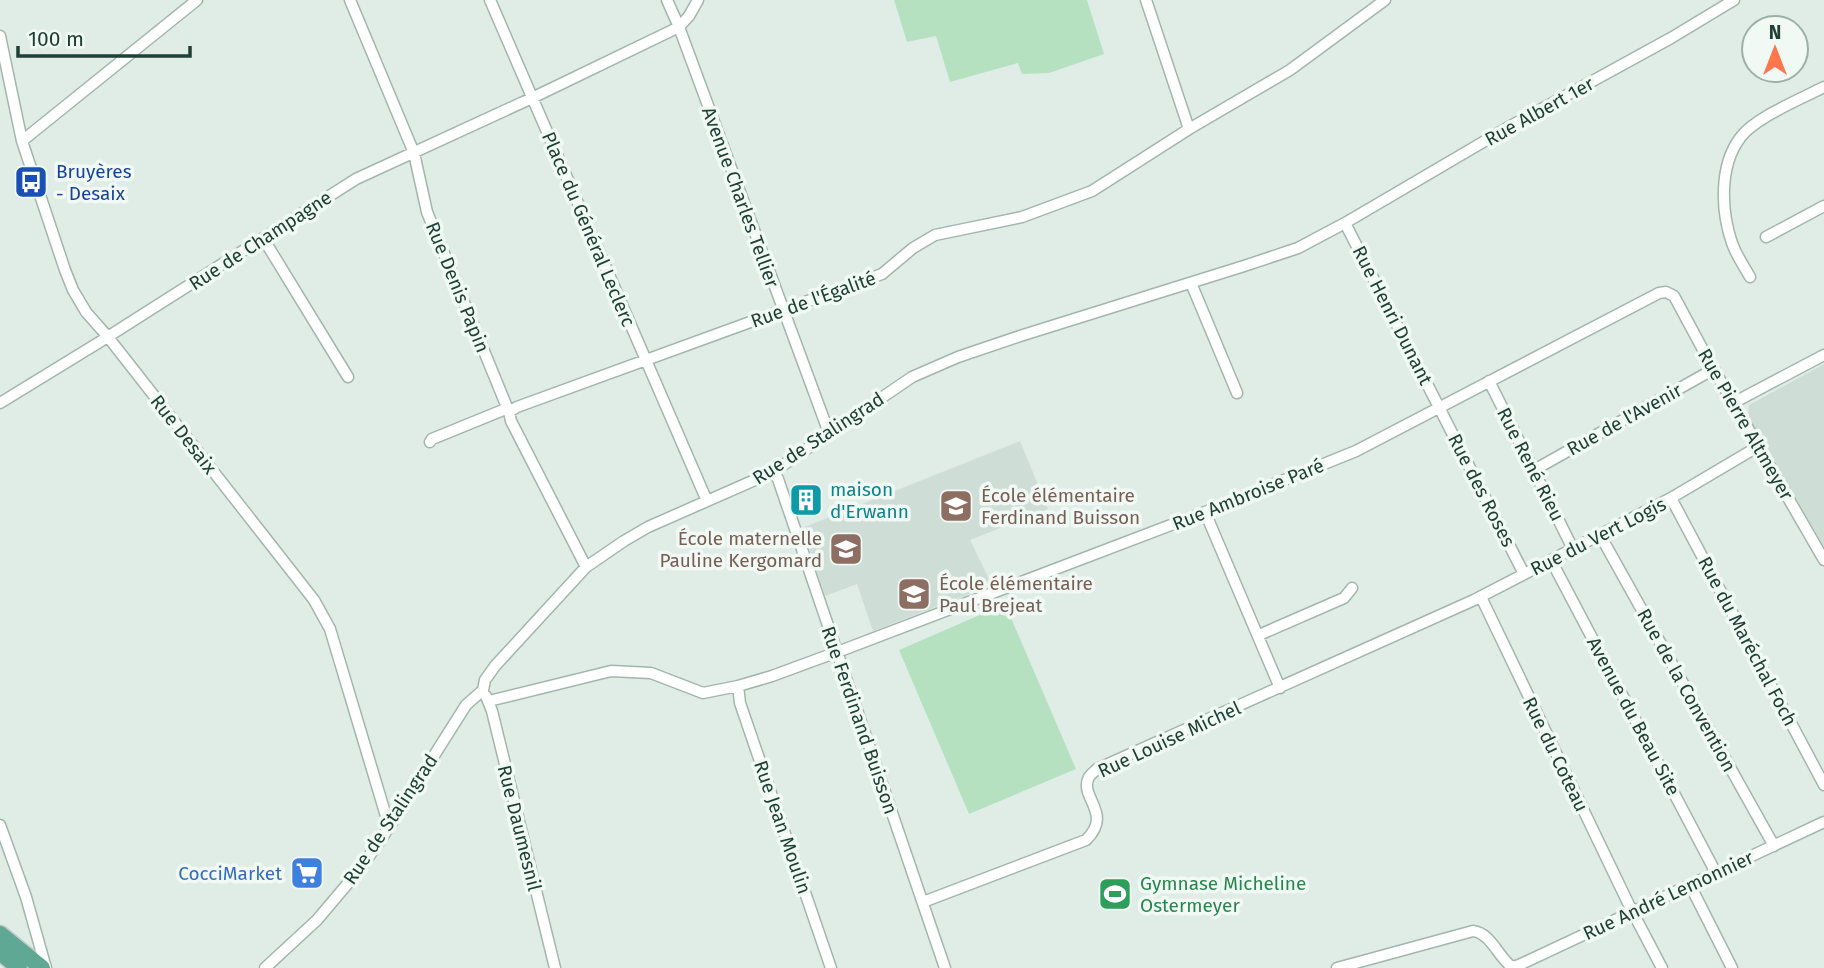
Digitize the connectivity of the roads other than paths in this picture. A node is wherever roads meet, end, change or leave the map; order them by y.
1 (197, 0) edge
2 (350, 0) edge
3 (490, 0) edge
4 (667, 0) edge
5 (698, 0) edge
6 (1146, 0) edge
7 (1385, 0) edge
8 (1734, 0) edge
9 (678, 27) junction
10 (0, 36) edge
11 (1824, 87) edge
12 (532, 98) junction
13 (1189, 129) junction
14 (22, 141) junction
15 (414, 153) junction
16 (1824, 205) edge
17 (1345, 223) junction
18 (1766, 237) dead end
19 (263, 239) junction
20 (1750, 277) dead end
21 (1191, 283) junction
22 (1666, 292) joint
23 (783, 310) junction
24 (108, 337) junction
25 (1824, 355) edge
26 (646, 360) junction
27 (1714, 369) junction
28 (348, 377) dead end
29 (1489, 381) junction
30 (1237, 393) dead end
31 (0, 403) edge
32 (1734, 403) junction
33 (1440, 406) junction
34 (508, 410) junction
35 (829, 433) junction
36 (429, 442) dead end
37 (1759, 446) junction
38 (1534, 470) junction
39 (773, 472) junction
40 (1671, 498) junction
41 (707, 501) junction
42 (1205, 512) junction
43 (1600, 535) junction
44 (1573, 548) junction
45 (1551, 560) junction
46 (1824, 560) edge
47 (586, 567) junction
48 (1524, 574) junction
49 (1352, 588) dead end
50 (1481, 597) junction
51 (1433, 619) joint
52 (1259, 635) junction
53 (837, 652) junction
54 (738, 686) junction
55 (1280, 688) junction
56 (483, 690) junction
57 (489, 701) junction
58 (1824, 785) edge
59 (390, 822) junction
60 (1824, 822) edge
61 (0, 825) edge
62 (1774, 846) junction
63 (1716, 873) junction
64 (1690, 885) junction
65 (923, 902) junction
66 (1632, 911) junction
67 (0, 934) edge
68 (0, 952) edge
69 (1512, 967) edge
70 (19, 968) edge
71 (44, 968) edge
72 (265, 968) edge
73 (555, 968) edge
74 (831, 968) edge
75 (945, 968) edge
76 (1337, 968) edge
77 (1662, 968) edge
78 (1732, 968) edge

1 - 14 street
2 - 15 street, Rue Denis Papin
3 - 12 street, Place du Général Leclerc
4 - 9 street, Avenue Charles Tellier
5 - 9 street
6 - 13 street
7 - 13 street, Rue de l'Égalité
8 - 17 street, Rue Albert 1er
9 - 12 street, Rue de Champagne
9 - 23 street, Avenue Charles Tellier
10 - 14 street, Rue Desaix
11 - 20 street
12 - 15 street, Rue de Champagne
12 - 26 street, Place du Général Leclerc
13 - 23 street, Rue de l'Égalité
14 - 24 street, Rue Desaix
15 - 19 street, Rue de Champagne
15 - 34 street, Rue Denis Papin
16 - 18 street
17 - 21 street, Rue de Stalingrad
17 - 33 street, Rue Henri Dunant
19 - 24 street, Rue de Champagne
19 - 28 street
21 - 30 street
21 - 35 street, Rue de Stalingrad
22 - 27 street, Rue Pierre Altmeyer
22 - 29 street, Rue Ambroise Paré
23 - 26 street, Rue de l'Égalité
23 - 35 street, Avenue Charles Tellier
24 - 31 street, Rue de Champagne
24 - 59 street, Rue Desaix
25 - 32 street
26 - 34 street, Rue de l'Égalité
26 - 41 street, Place du Général Leclerc
27 - 32 street, Rue Pierre Altmeyer
27 - 38 street, Rue de l'Avenir
29 - 33 street, Rue Ambroise Paré
29 - 38 street, Rue René Rieu
32 - 37 street, Rue Pierre Altmeyer
33 - 42 street, Rue Ambroise Paré
33 - 48 street, Rue des Roses
34 - 36 street, Rue de l'Égalité
34 - 47 street, Rue Denis Papin
35 - 39 street, Rue de Stalingrad
37 - 40 street, Rue du Vert Logis
37 - 46 street, Rue Pierre Altmeyer
38 - 44 street, Rue René Rieu
39 - 41 street, Rue de Stalingrad
39 - 53 street, Rue Ferdinand Buisson
40 - 43 street, Rue du Vert Logis
40 - 58 street, Rue du Maréchal Foch
41 - 47 street, Rue de Stalingrad
42 - 52 street
42 - 53 street, Rue Ambroise Paré
43 - 44 street, Rue du Vert Logis
43 - 62 street, Rue de la Convention
44 - 45 street, Rue du Vert Logis
45 - 48 street, Rue du Vert Logis
45 - 63 street, Avenue du Beau Site
47 - 56 street, Rue de Stalingrad
48 - 50 street, Rue du Vert Logis
49 - 52 street
50 - 51 street, Rue du Vert Logis
50 - 66 street, Rue du Coteau
51 - 55 street, Rue Louise Michel
52 - 55 street
53 - 54 street, Rue Ambroise Paré
53 - 65 street, Rue Ferdinand Buisson
54 - 57 street, Rue Ambroise Paré
54 - 74 street, Rue Jean Moulin
55 - 65 street, Rue Louise Michel
56 - 57 street, Rue Daumesnil
56 - 59 street, Rue de Stalingrad
57 - 73 street, Rue Daumesnil
59 - 72 street, Rue de Stalingrad
60 - 62 street, Rue André Lemonnier
61 - 71 street
62 - 63 street, Rue André Lemonnier
63 - 64 street, Rue André Lemonnier
64 - 66 street, Rue André Lemonnier
64 - 78 street
65 - 75 street, Rue Ferdinand Buisson
66 - 69 street, Rue André Lemonnier
66 - 77 street, Rue du Coteau
67 - 71 main road
68 - 70 main road
69 - 76 street

